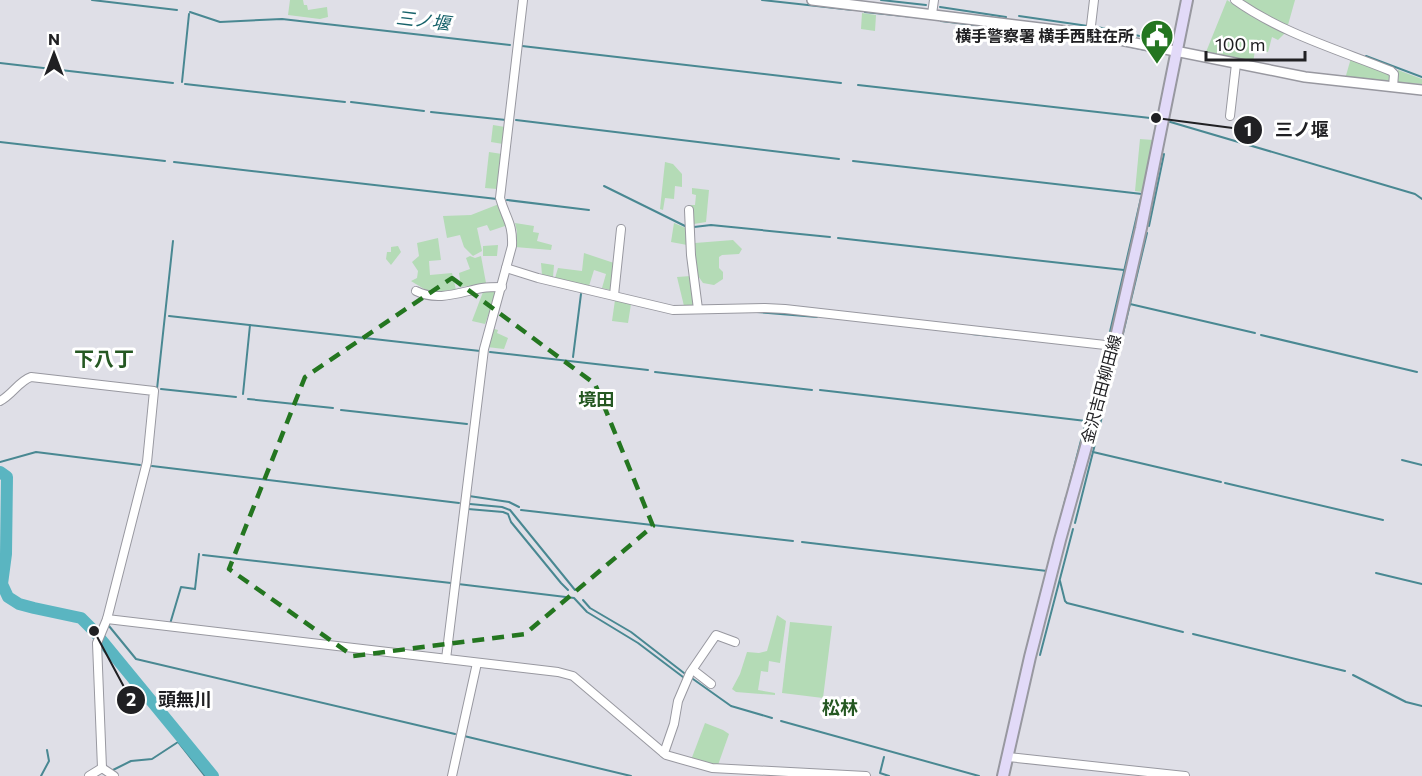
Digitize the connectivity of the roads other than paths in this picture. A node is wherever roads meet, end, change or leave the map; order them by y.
1 (523, 0) edge
2 (812, 0) edge
3 (934, 0) edge
4 (1094, 0) edge
5 (1187, 0) edge
6 (1235, 0) edge
7 (932, 14) junction
8 (1090, 34) junction
9 (1177, 50) junction
10 (1236, 64) junction
11 (1393, 87) junction
12 (1422, 90) edge
13 (1230, 116) dead end
14 (688, 210) dead end
15 (621, 229) dead end
16 (506, 268) junction
17 (502, 287) junction
18 (416, 291) dead end
19 (614, 295) junction
20 (698, 309) junction
21 (1114, 346) junction
22 (0, 401) edge
23 (107, 619) junction
24 (735, 642) dead end
25 (446, 659) junction
26 (477, 663) junction
27 (693, 670) junction
28 (711, 684) dead end
29 (664, 753) junction
30 (1008, 757) junction
31 (102, 768) junction
32 (712, 772) edge
33 (830, 775) edge
34 (89, 776) edge
35 (114, 776) edge
36 (452, 776) edge
37 (866, 776) edge
38 (1004, 776) edge
39 (1185, 776) edge

1 - 16 street
2 - 7 street
3 - 7 street
4 - 8 street
5 - 9 main road, 金沢吉田柳田線
6 - 11 street
7 - 8 street
8 - 9 street
9 - 10 street
9 - 21 main road, 金沢吉田柳田線
10 - 11 street
10 - 13 street
11 - 12 street
14 - 20 street
15 - 19 street
16 - 17 street
16 - 19 street
17 - 18 street
17 - 25 street
19 - 20 street
20 - 21 street
21 - 30 main road, 金沢吉田柳田線
22 - 23 street
23 - 25 street
23 - 31 street
24 - 27 street
25 - 26 street
26 - 29 street
26 - 36 street
27 - 28 street
27 - 29 street
29 - 32 street
30 - 38 main road, 金沢吉田柳田線
30 - 39 street
31 - 34 street
31 - 35 street
32 - 33 street
33 - 37 street

